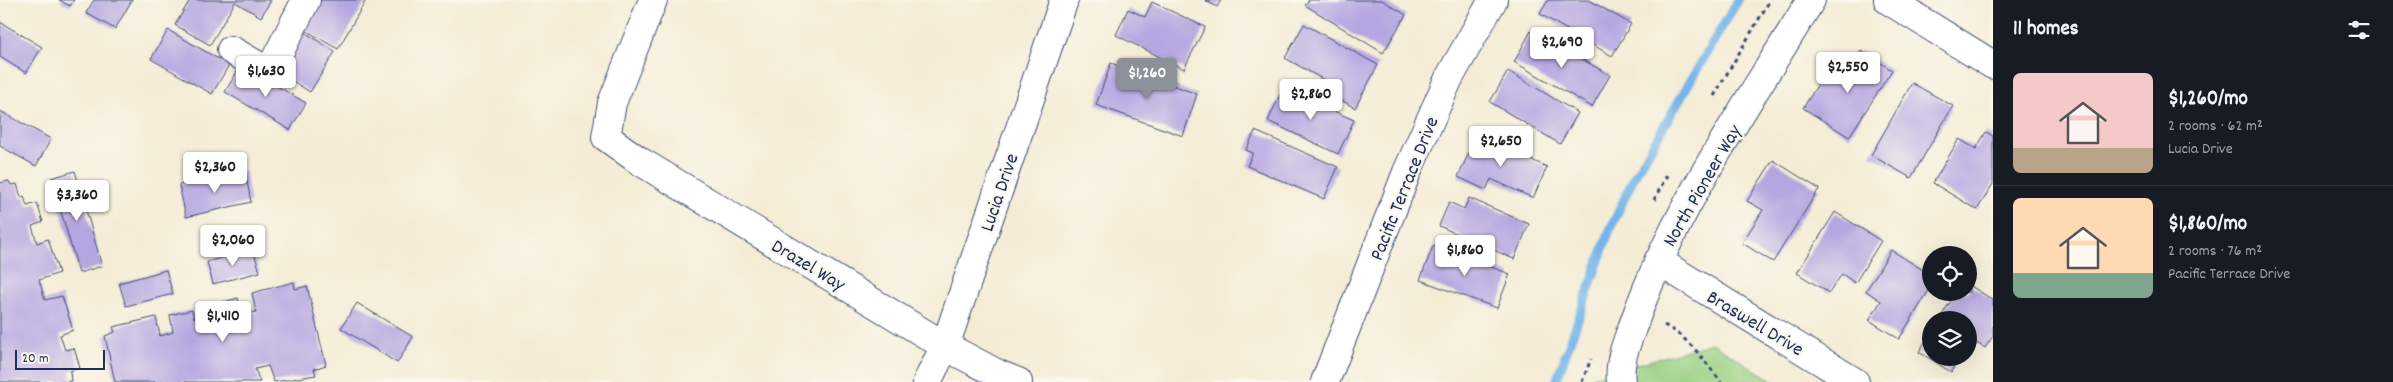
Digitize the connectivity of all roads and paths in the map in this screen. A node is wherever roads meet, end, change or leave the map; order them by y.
1 (306, 0) edge
2 (653, 0) edge
3 (1064, 0) edge
4 (1493, 0) edge
5 (1811, 0) edge
6 (1888, 0) edge
7 (231, 50) dead end
8 (1993, 65) edge
9 (1658, 262) junction
10 (1638, 312) junction
11 (945, 346) junction
12 (927, 382) edge
13 (1018, 382) edge
14 (1326, 382) edge
15 (1621, 382) edge
16 (1721, 382) edge
17 (1855, 382) edge

1 - 7 street
2 - 11 street, Drazel Way
3 - 11 street, Lucia Drive
4 - 14 street, Pacific Terrace Drive
5 - 9 street, North Pioneer Way
6 - 8 street
9 - 10 street, North Pioneer Way
9 - 17 street, Braswell Drive
10 - 15 street, North Pioneer Way
10 - 16 path
11 - 12 street, Lucia Drive
11 - 13 street, Drazel Way

